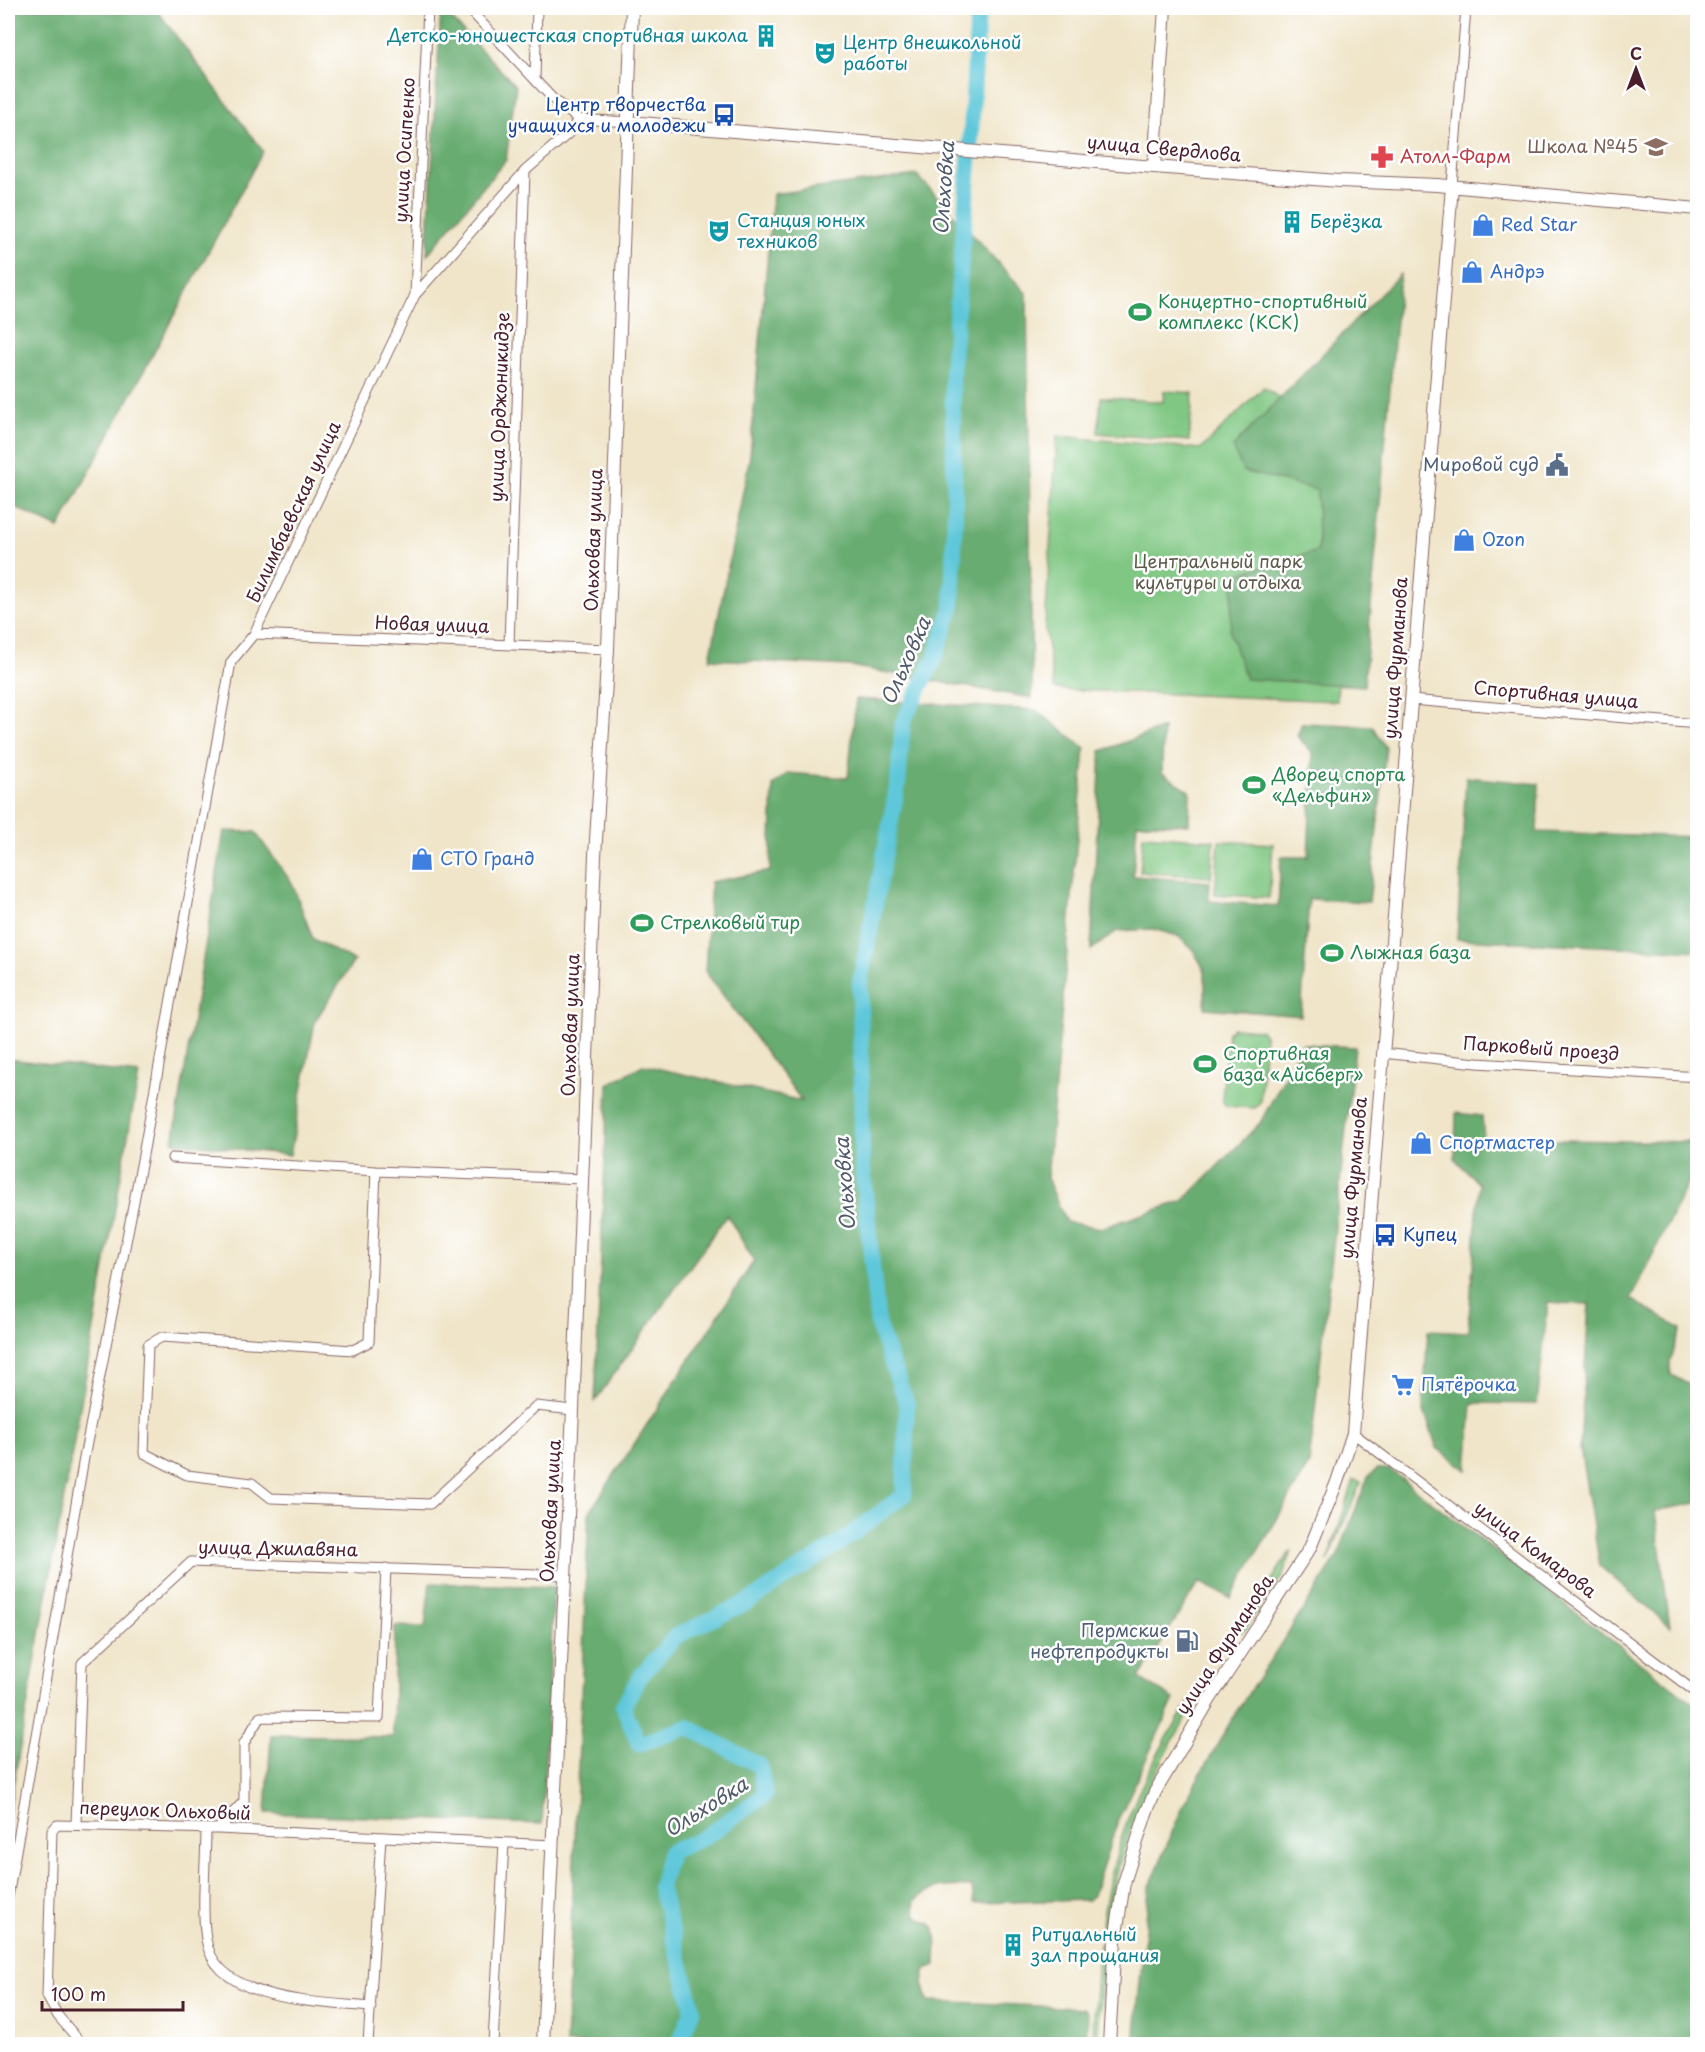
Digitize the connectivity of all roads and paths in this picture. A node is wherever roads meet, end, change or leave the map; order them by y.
1 (428, 8) edge
2 (468, 8) edge
3 (537, 8) edge
4 (632, 8) edge
5 (1165, 8) edge
6 (1466, 8) edge
7 (535, 78) junction
8 (578, 119) junction
9 (629, 122) junction
10 (1154, 166) junction
11 (525, 171) junction
12 (1452, 186) junction
13 (1698, 209) edge
14 (415, 295) junction
15 (254, 634) junction
16 (509, 645) junction
17 (608, 649) junction
18 (1411, 700) junction
19 (1698, 724) edge
20 (1382, 1053) junction
21 (1698, 1077) edge
22 (172, 1158) dead end
23 (376, 1171) junction
24 (583, 1179) junction
25 (573, 1410) junction
26 (1353, 1433) junction
27 (386, 1568) junction
28 (566, 1575) junction
29 (1698, 1694) edge
30 (76, 1824) junction
31 (206, 1829) junction
32 (218, 1829) junction
33 (381, 1837) junction
34 (504, 1843) junction
35 (553, 1845) junction
36 (8, 1897) edge
37 (371, 2007) junction
38 (82, 2044) edge
39 (368, 2044) edge
40 (493, 2044) edge
41 (543, 2044) edge
42 (1109, 2044) edge

1 - 14 street, улица Осипенко
2 - 7 street
3 - 7 street
4 - 9 main road, Ольховая улица
5 - 10 main road
6 - 12 street, улица Фурманова
7 - 8 street
8 - 9 street
8 - 11 street, Билимбаевская улица
9 - 10 main road, улица Свердлова
9 - 17 main road, Ольховая улица
10 - 12 main road, улица Свердлова
11 - 14 street, Билимбаевская улица
11 - 16 street, улица Орджоникидзе
12 - 13 main road, улица Свердлова
12 - 18 main road, улица Фурманова
14 - 15 street, Билимбаевская улица
15 - 16 street, Новая улица
15 - 36 street, Билимбаевская улица
16 - 17 street, Новая улица
17 - 24 main road, Ольховая улица
18 - 19 street, Спортивная улица
18 - 20 main road, улица Фурманова
20 - 21 street, Парковый проезд
20 - 26 main road, улица Фурманова
22 - 23 street
23 - 24 street
23 - 25 street
24 - 25 main road, Ольховая улица
25 - 28 main road, Ольховая улица
26 - 29 street, улица Комарова
26 - 42 main road, улица Фурманова
27 - 28 street, улица Джилавяна
27 - 30 street, улица Джилавяна
27 - 32 street
28 - 35 main road, Ольховая улица
30 - 31 street, переулок Ольховый
30 - 38 street, переулок Ольховый
31 - 32 street, переулок Ольховый
31 - 37 street
32 - 33 street, переулок Ольховый
33 - 34 street, переулок Ольховый
33 - 37 street
34 - 35 street, переулок Ольховый
34 - 40 street
35 - 41 main road, Ольховая улица
37 - 39 street

